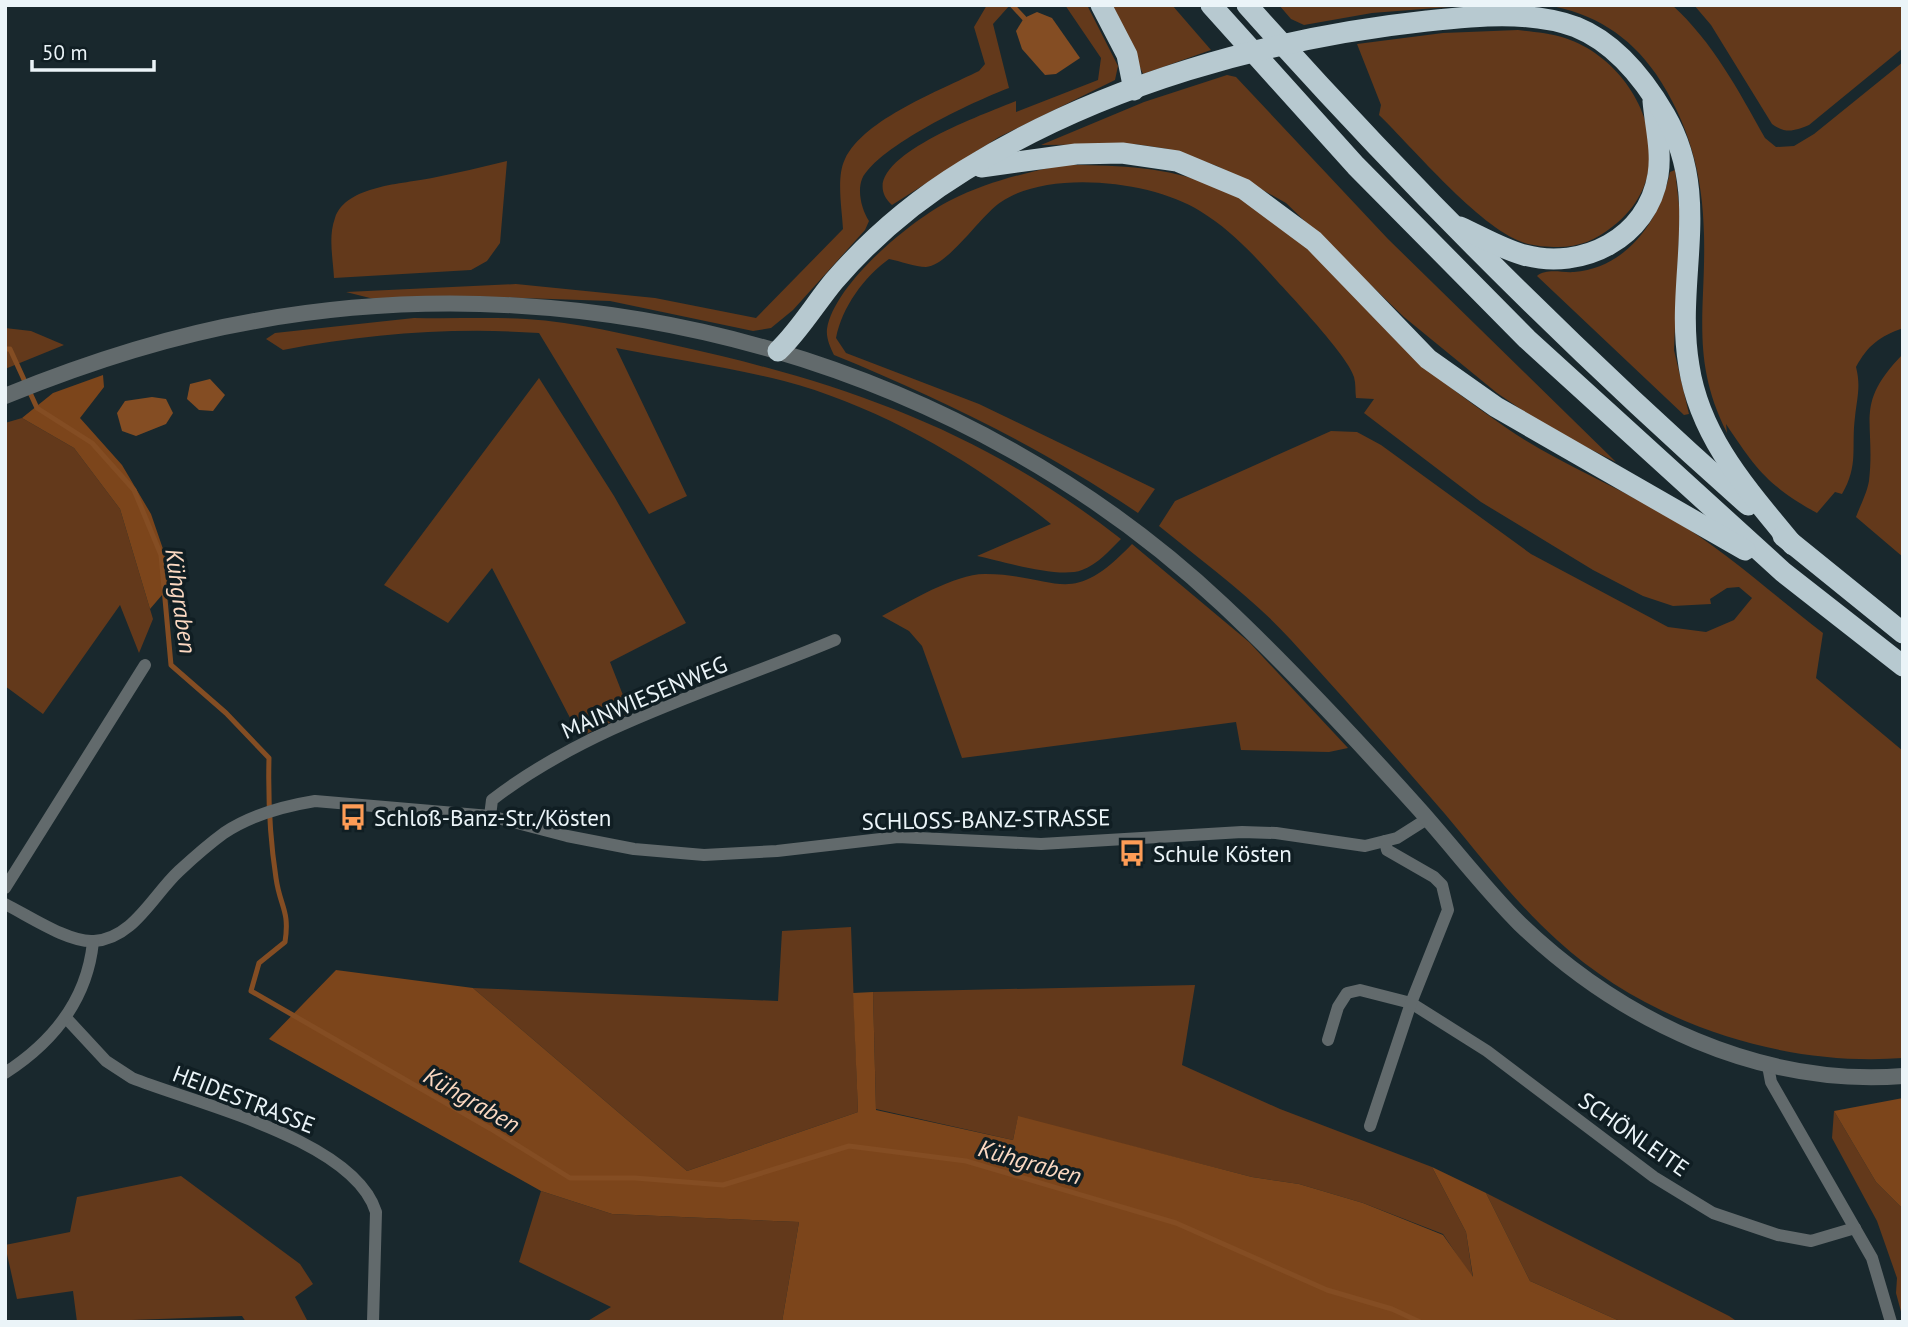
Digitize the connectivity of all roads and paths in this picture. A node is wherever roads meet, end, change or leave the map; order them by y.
1 (1101, 5) edge
2 (1211, 5) edge
3 (1247, 5) edge
4 (1135, 90) junction
5 (1653, 95) junction
6 (965, 169) junction
7 (1446, 220) junction
8 (778, 351) junction
9 (5, 396) edge
10 (1793, 545) junction
11 (1783, 572) junction
12 (1903, 633) edge
13 (835, 640) dead end
14 (145, 665) dead end
15 (1903, 666) edge
16 (490, 816) junction
17 (1427, 819) junction
18 (1391, 840) junction
19 (5, 888) edge
20 (5, 904) edge
21 (93, 942) junction
22 (1411, 1003) junction
23 (67, 1019) junction
24 (1328, 1040) dead end
25 (1768, 1066) junction
26 (5, 1073) edge
27 (1903, 1076) edge
28 (1370, 1126) dead end
29 (1855, 1228) junction
30 (373, 1322) edge
31 (1891, 1322) edge

1 - 4 highway
2 - 11 highway
3 - 7 highway
4 - 5 highway
4 - 6 highway
5 - 7 highway
5 - 10 highway
6 - 8 highway
6 - 11 highway
7 - 10 highway
8 - 9 street
8 - 17 street
10 - 12 highway
11 - 15 highway
13 - 16 street, MAINWIESENWEG
14 - 19 street
16 - 18 street, SCHLOSS-BANZ-STRASSE
16 - 21 street, SCHLOSS-BANZ-STRASSE
17 - 18 street
17 - 25 street
18 - 22 street
20 - 21 street
21 - 23 street
22 - 24 street, SCHÖNLEITE
22 - 28 street
22 - 29 street, SCHÖNLEITE
23 - 26 street
23 - 30 street, HEIDESTRASSE
25 - 27 street
25 - 29 street
29 - 31 street

